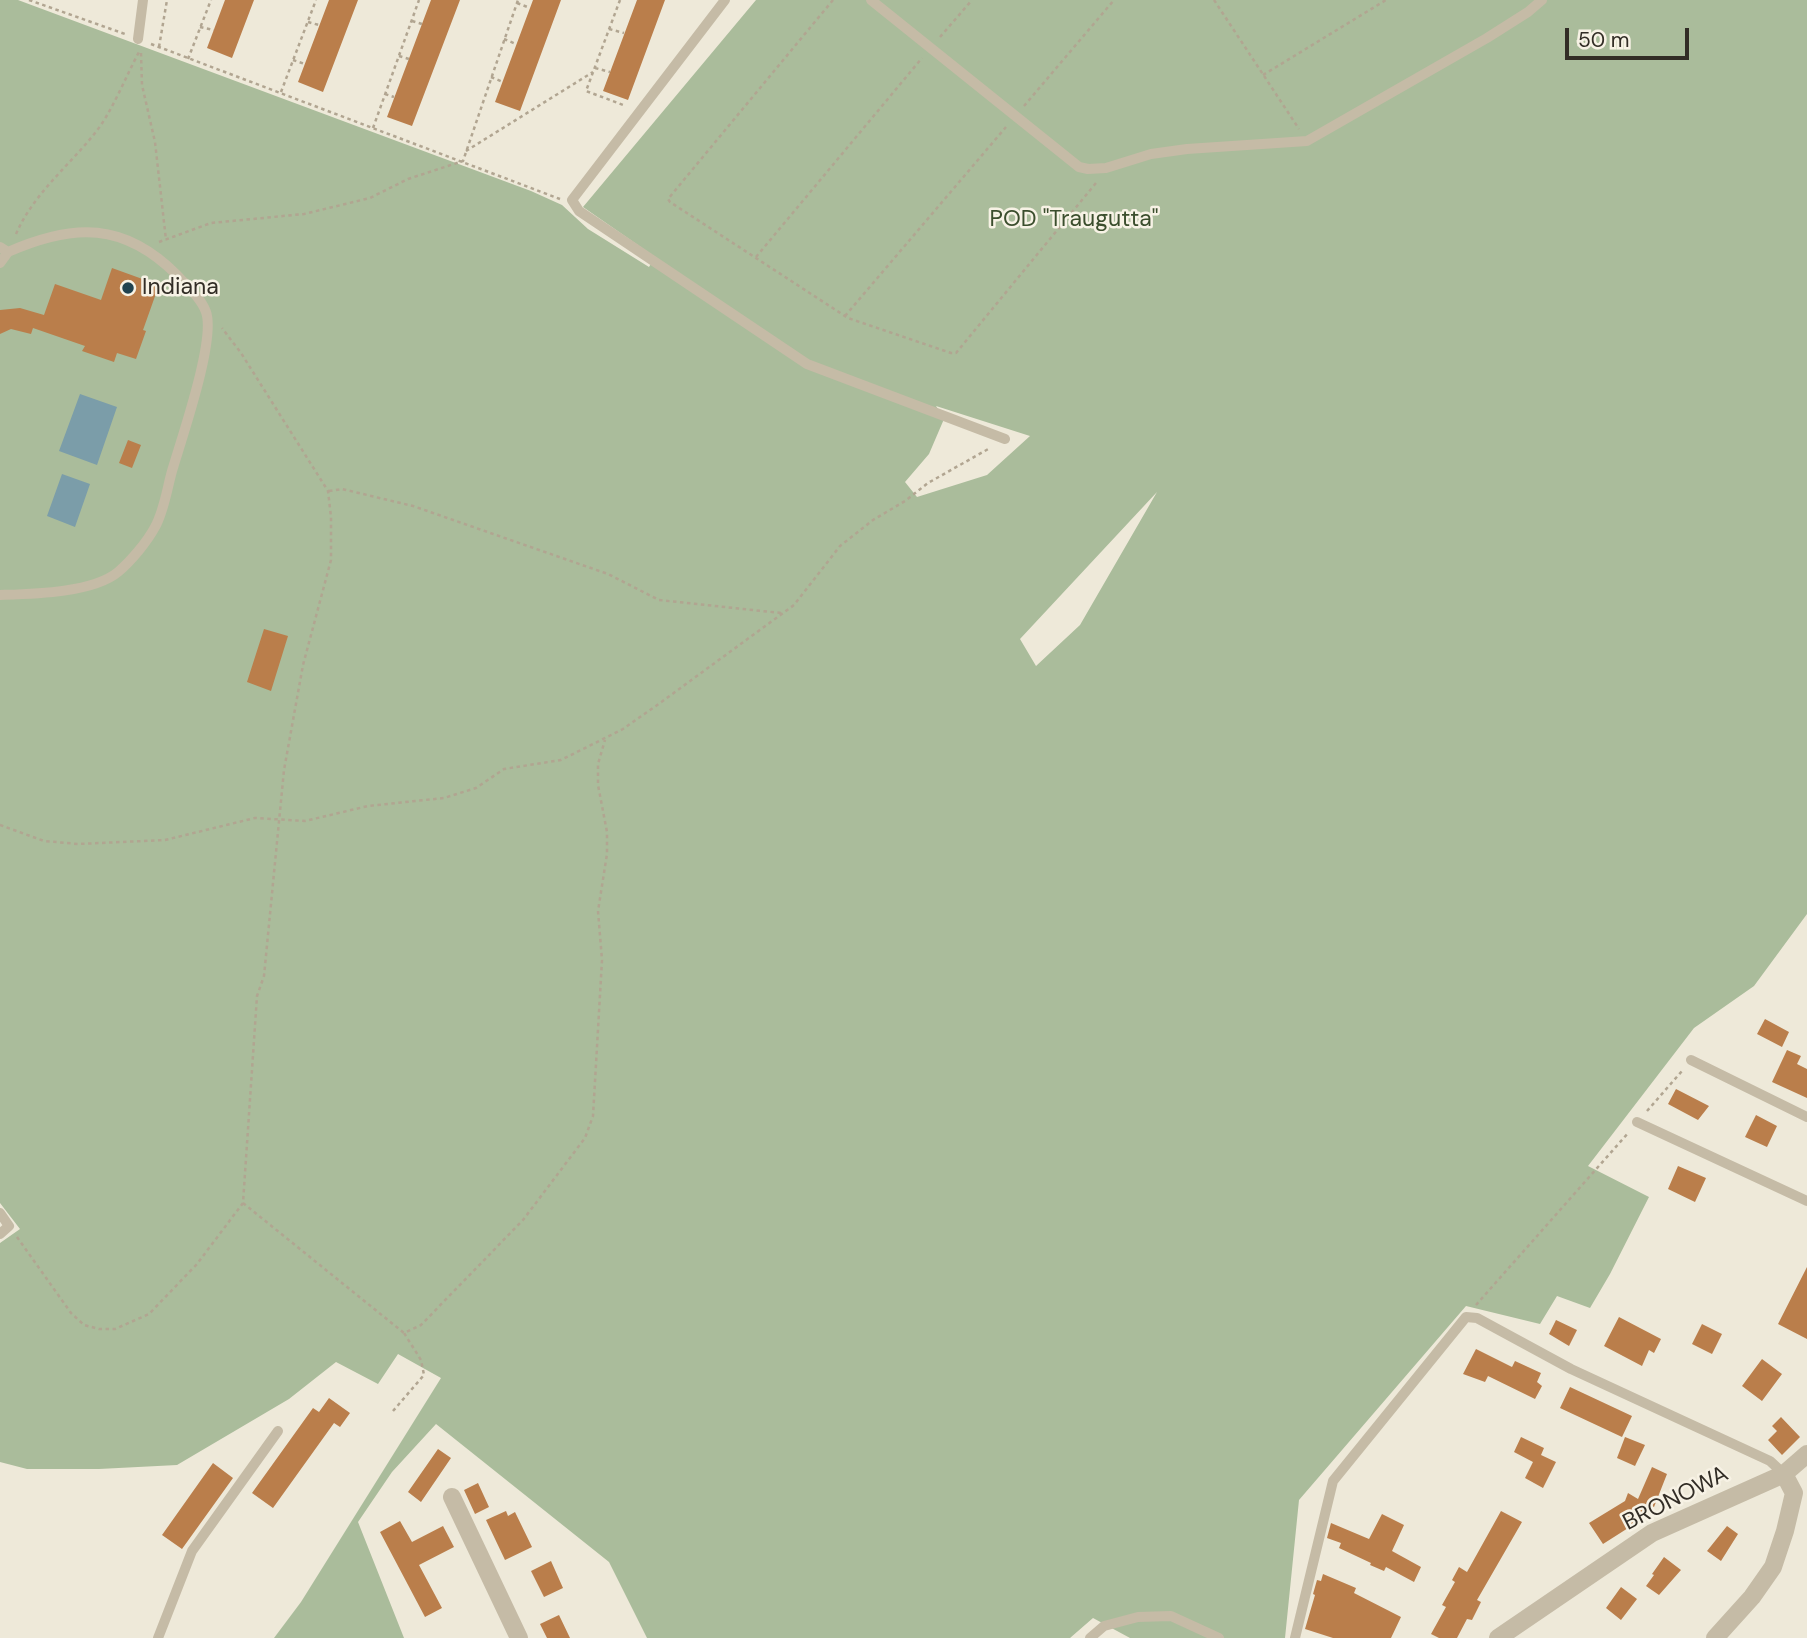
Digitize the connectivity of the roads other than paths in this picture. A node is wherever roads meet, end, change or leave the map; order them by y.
1 (143, 0) edge
2 (724, 0) edge
3 (871, 0) edge
4 (1542, 0) edge
5 (138, 39) road end
6 (4, 249) edge
7 (0, 262) edge
8 (1005, 439) road end
9 (0, 594) edge
10 (1691, 1060) road end
11 (1807, 1117) edge
12 (1637, 1122) road end
13 (1807, 1201) edge
14 (0, 1213) edge
15 (0, 1234) edge
16 (278, 1431) dead end
17 (1807, 1454) edge
18 (1784, 1474) junction
19 (453, 1497) dead end
20 (158, 1638) edge
21 (519, 1638) edge
22 (1090, 1638) edge
23 (1219, 1638) edge
24 (1295, 1638) edge
25 (1498, 1638) edge
26 (1715, 1638) edge

1 - 5 lane
2 - 8 lane
3 - 4 lane
6 - 7 lane
6 - 9 lane
10 - 11 lane
12 - 13 lane
14 - 15 lane
16 - 20 lane
17 - 18 street, BRONOWA
18 - 24 lane
18 - 25 street, BRONOWA
18 - 26 street
19 - 21 street
22 - 23 lane

